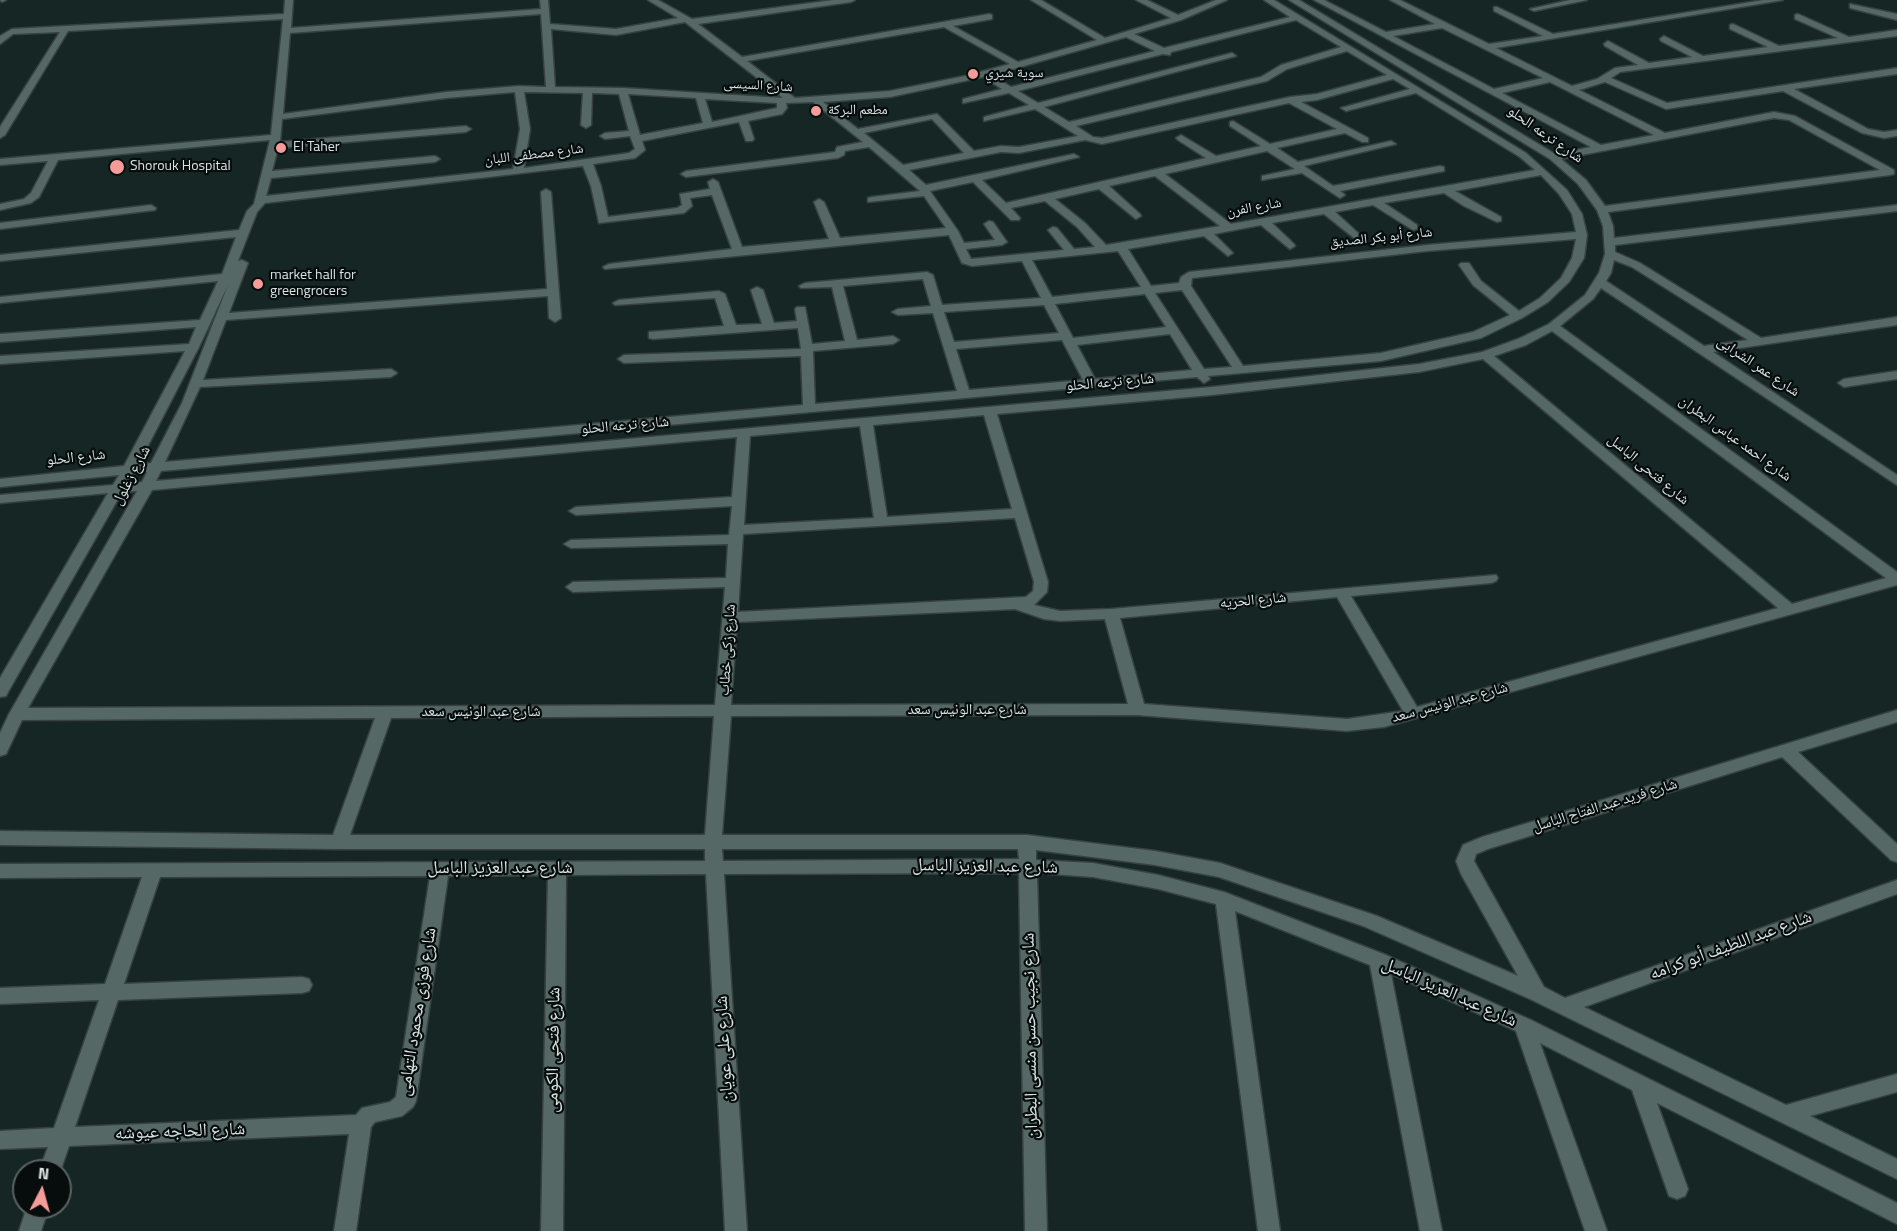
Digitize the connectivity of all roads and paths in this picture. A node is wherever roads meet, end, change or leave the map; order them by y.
1 (290, 0) edge
2 (544, 0) edge
3 (652, 0) edge
4 (845, 0) edge
5 (1035, 0) edge
6 (1140, 0) edge
7 (1223, 0) edge
8 (1268, 0) edge
9 (1293, 0) edge
10 (1318, 0) edge
11 (1417, 0) edge
12 (1583, 0) edge
13 (1779, 0) edge
14 (1397, 2) edge
15 (1853, 6) dead end
16 (1497, 9) dead end
17 (1534, 9) dead end
18 (545, 11) junction
19 (287, 16) junction
20 (989, 17) dead end
21 (1798, 17) dead end
22 (1897, 17) edge
23 (1178, 18) junction
24 (1296, 18) junction
25 (688, 21) junction
26 (946, 25) junction
27 (1443, 25) junction
28 (545, 26) junction
29 (1733, 27) dead end
30 (65, 30) junction
31 (286, 31) junction
32 (1897, 33) edge
33 (1127, 34) junction
34 (1385, 35) junction
35 (1552, 37) junction
36 (1664, 39) dead end
37 (1848, 40) junction
38 (0, 41) edge
39 (1104, 41) junction
40 (1608, 44) dead end
41 (1488, 47) junction
42 (1081, 48) junction
43 (1348, 48) junction
44 (1778, 49) junction
45 (1164, 51) junction
46 (1174, 56) dead end
47 (1232, 56) dead end
48 (1702, 59) junction
49 (740, 60) junction
50 (1033, 61) junction
51 (1184, 61) dead end
52 (1017, 65) junction
53 (1115, 65) junction
54 (1194, 66) junction
55 (1647, 66) junction
56 (1897, 71) edge
57 (984, 74) junction
58 (1395, 76) junction
59 (1065, 78) junction
60 (1143, 79) junction
61 (1605, 79) junction
62 (1552, 80) junction
63 (1784, 88) junction
64 (519, 89) junction
65 (551, 89) junction
66 (1572, 89) junction
67 (588, 90) junction
68 (1419, 90) junction
69 (1012, 91) junction
70 (623, 92) junction
71 (1092, 92) junction
72 (1492, 92) junction
73 (700, 96) junction
74 (1290, 100) junction
75 (781, 101) junction
76 (793, 101) junction
77 (817, 101) junction
78 (966, 101) dead end
79 (1470, 105) junction
80 (1036, 106) junction
81 (1346, 108) dead end
82 (1448, 108) junction
83 (278, 117) junction
84 (742, 118) junction
85 (987, 119) dead end
86 (708, 124) junction
87 (1233, 124) dead end
88 (586, 125) dead end
89 (1068, 125) junction
90 (466, 129) dead end
91 (1346, 130) junction
92 (856, 132) junction
93 (1897, 133) edge
94 (0, 135) edge
95 (605, 136) dead end
96 (635, 136) junction
97 (1664, 136) junction
98 (1087, 137) junction
99 (1181, 138) dead end
100 (749, 139) dead end
101 (1365, 140) dead end
102 (275, 141) junction
103 (871, 144) junction
104 (1391, 144) dead end
105 (1269, 147) junction
106 (1600, 148) junction
107 (971, 154) junction
108 (1074, 157) dead end
109 (1553, 157) junction
110 (54, 158) junction
111 (435, 159) dead end
112 (1214, 159) junction
113 (0, 162) edge
114 (587, 162) junction
115 (901, 168) junction
116 (1300, 168) junction
117 (1440, 169) dead end
118 (518, 172) junction
119 (1156, 172) junction
120 (1543, 172) junction
121 (686, 174) dead end
122 (266, 175) junction
123 (975, 178) junction
124 (1266, 178) dead end
125 (1101, 185) junction
126 (1332, 189) junction
127 (1447, 190) junction
128 (925, 191) junction
129 (546, 192) dead end
130 (1047, 197) junction
131 (872, 200) dead end
132 (259, 202) junction
133 (819, 202) dead end
134 (1375, 202) junction
135 (1356, 205) junction
136 (0, 207) edge
137 (1004, 207) junction
138 (151, 208) dead end
139 (1897, 208) edge
140 (1326, 210) junction
141 (1602, 210) junction
142 (1136, 216) dead end
143 (1015, 218) dead end
144 (1497, 219) dead end
145 (1263, 221) junction
146 (989, 225) dead end
147 (0, 226) edge
148 (1228, 227) junction
149 (1413, 227) dead end
150 (1053, 230) dead end
151 (953, 231) junction
152 (1205, 231) junction
153 (243, 233) junction
154 (1582, 235) junction
155 (1354, 236) dead end
156 (836, 242) junction
157 (1290, 246) dead end
158 (960, 247) junction
159 (1121, 247) junction
160 (1610, 248) junction
161 (1103, 249) junction
162 (738, 251) junction
163 (1072, 253) junction
164 (1228, 253) dead end
165 (0, 258) edge
166 (1026, 259) junction
167 (1466, 265) dead end
168 (609, 267) dead end
169 (226, 277) junction
170 (720, 281) dead end
171 (1185, 282) junction
172 (1600, 282) junction
173 (837, 283) junction
174 (805, 286) dead end
175 (757, 290) dead end
176 (1148, 290) junction
177 (553, 292) junction
178 (719, 294) junction
179 (0, 300) edge
180 (1049, 301) junction
181 (619, 303) dead end
182 (801, 309) dead end
183 (939, 309) junction
184 (897, 312) dead end
185 (1518, 316) junction
186 (224, 317) junction
187 (555, 318) dead end
188 (1897, 321) edge
189 (204, 323) junction
190 (804, 324) junction
191 (770, 326) junction
192 (1553, 326) junction
193 (731, 329) junction
194 (1173, 330) junction
195 (653, 335) dead end
196 (0, 338) edge
197 (1068, 339) junction
198 (893, 340) dead end
199 (1758, 341) junction
200 (852, 344) junction
201 (193, 346) junction
202 (949, 346) junction
203 (807, 350) junction
204 (1702, 350) junction
205 (1485, 355) junction
206 (624, 359) dead end
207 (0, 360) edge
208 (1240, 370) junction
209 (391, 373) dead end
210 (1201, 373) junction
211 (1897, 375) edge
212 (1091, 383) junction
213 (1844, 383) dead end
214 (196, 384) junction
215 (1212, 391) junction
216 (964, 395) junction
217 (809, 409) junction
218 (990, 410) junction
219 (866, 421) junction
220 (744, 432) junction
221 (156, 467) junction
222 (129, 469) junction
223 (1897, 481) edge
224 (0, 483) edge
225 (147, 486) junction
226 (119, 489) junction
227 (0, 500) edge
228 (740, 501) junction
229 (576, 511) dead end
230 (1021, 513) junction
231 (881, 522) junction
232 (737, 534) junction
233 (571, 544) dead end
234 (1491, 578) dead end
235 (1897, 580) edge
236 (733, 582) junction
237 (573, 587) dead end
238 (1342, 593) junction
239 (1016, 604) junction
240 (1789, 610) junction
241 (1111, 614) junction
242 (730, 617) junction
243 (0, 692) edge
244 (723, 710) junction
245 (1137, 710) junction
246 (385, 712) junction
247 (16, 714) junction
248 (1413, 714) junction
249 (1897, 716) edge
250 (0, 750) edge
251 (1786, 751) junction
252 (0, 838) edge
253 (713, 841) junction
254 (339, 842) junction
255 (1027, 842) junction
256 (1897, 855) edge
257 (1027, 866) junction
258 (714, 867) junction
259 (440, 869) junction
260 (557, 869) junction
261 (0, 871) edge
262 (153, 871) junction
263 (1897, 887) edge
264 (1224, 899) junction
265 (1379, 960) junction
266 (302, 986) dead end
267 (112, 993) junction
268 (1537, 993) junction
269 (0, 996) edge
270 (1564, 1006) junction
271 (1524, 1026) junction
272 (1897, 1083) edge
273 (1641, 1086) junction
274 (1785, 1114) junction
275 (361, 1124) junction
276 (62, 1137) junction
277 (0, 1140) edge
278 (54, 1159) edge
279 (1897, 1169) edge
280 (1677, 1189) dead end
281 (1897, 1214) edge
282 (345, 1231) edge
283 (552, 1231) edge
284 (736, 1231) edge
285 (1036, 1231) edge
286 (1269, 1231) edge
287 (1431, 1231) edge
288 (1596, 1231) edge

1 - 19 street, شارع زغلول
2 - 18 street
3 - 25 street
4 - 25 street
5 - 39 street
6 - 23 street
7 - 23 street, شارع السيسى
8 - 24 street, شارع ترعه الحلو
9 - 79 street, شارع ترعه الحلو
10 - 34 street
11 - 14 street
12 - 17 street
13 - 35 street
14 - 27 street
15 - 22 street
16 - 35 street
18 - 28 street
18 - 31 street
19 - 30 street
19 - 31 street, شارع زغلول
20 - 26 street
21 - 37 street
23 - 33 street, شارع السيسى
24 - 43 street, شارع ترعه الحلو
24 - 45 street
25 - 28 street
25 - 49 street
26 - 49 street
26 - 52 street
27 - 34 street
27 - 41 street
28 - 65 street
29 - 44 street
30 - 38 street
30 - 94 street
31 - 83 street, شارع زغلول
32 - 37 street
33 - 39 street, شارع السيسى
33 - 45 street
34 - 72 street
35 - 41 street
36 - 48 street
37 - 44 street
39 - 42 street, شارع السيسى
40 - 55 street
41 - 62 street
42 - 50 street, شارع السيسى
42 - 53 street
43 - 58 street, شارع ترعه الحلو
43 - 89 street
44 - 48 street
45 - 46 street
45 - 53 street
47 - 54 street
48 - 55 street
49 - 76 street
50 - 52 street, شارع السيسى
50 - 59 street
51 - 54 street
52 - 57 street, شارع السيسى
53 - 59 street
53 - 60 street
54 - 60 street
55 - 61 street
56 - 63 street
57 - 69 street
57 - 77 street, شارع السيسى
58 - 68 street, شارع ترعه الحلو
58 - 74 street
59 - 69 street
59 - 71 street
60 - 71 street
61 - 63 street
61 - 66 street
62 - 66 street
62 - 72 street
63 - 93 street
64 - 65 street, شارع السيسى
64 - 83 street, شارع السيسى
64 - 118 street
65 - 67 street, شارع السيسى
66 - 97 street
67 - 70 street, شارع السيسى
67 - 88 street
68 - 81 street
68 - 82 street, شارع ترعه الحلو
69 - 78 street
69 - 80 street
70 - 73 street, شارع السيسى
70 - 96 street
71 - 80 street
72 - 106 street
73 - 75 street, شارع السيسى
73 - 86 street
74 - 91 street
74 - 98 street
75 - 76 street, شارع السيسى
75 - 84 street
76 - 77 street, شارع السيسى
77 - 92 street
79 - 82 street
79 - 109 street, شارع ترعه الحلو
80 - 85 street
80 - 89 street
82 - 120 street, شارع ترعه الحلو
83 - 102 street, شارع زغلول
84 - 86 street
84 - 100 street
86 - 96 street
87 - 105 street
89 - 98 street
90 - 102 street
91 - 101 street
91 - 105 street
92 - 103 street
92 - 107 street
95 - 96 street
96 - 114 street, شارع مصطفى اللبان
97 - 106 street
97 - 141 street
98 - 107 street
99 - 112 street
102 - 110 street
102 - 122 street, شارع زغلول
103 - 115 street
103 - 121 street
104 - 116 street
105 - 112 street
105 - 116 street
106 - 109 street
107 - 115 street
108 - 123 street
109 - 141 street, شارع ترعه الحلو
110 - 113 street
110 - 136 street
111 - 122 street
112 - 119 street
114 - 118 street, شارع مصطفى اللبان
114 - 162 street
115 - 128 street
116 - 124 street
116 - 126 street
117 - 126 street
118 - 132 street, شارع مصطفى اللبان
119 - 125 street
119 - 148 street
120 - 127 street, شارع الفرن
120 - 154 street, شارع ترعه الحلو
122 - 132 street, شارع زغلول
123 - 128 street
123 - 137 street
125 - 130 street
125 - 142 street
126 - 135 street
127 - 134 street, شارع الفرن
127 - 144 street
128 - 131 street
128 - 151 street
129 - 177 street
130 - 137 street
130 - 161 street
132 - 153 street, شارع زغلول
132 - 186 street, شارع زغلول
133 - 156 street
134 - 135 street, شارع الفرن
134 - 149 street
135 - 140 street, شارع الفرن
137 - 143 street
138 - 147 street
139 - 160 street
140 - 145 street, شارع الفرن
140 - 155 street
141 - 160 street, شارع ترعه الحلو
145 - 148 street, شارع الفرن
145 - 157 street
146 - 158 street
148 - 152 street, شارع الفرن
150 - 163 street
151 - 156 street
151 - 158 street
152 - 159 street, شارع الفرن
152 - 164 street
153 - 165 street
153 - 169 street, شارع زغلول
154 - 171 street, شارع أبو بكر الصديق
154 - 185 street, شارع ترعه الحلو
156 - 162 street
158 - 166 street, شارع الفرن
159 - 161 street, شارع الفرن
159 - 176 street
160 - 172 street, شارع ترعه الحلو
160 - 199 street
161 - 163 street, شارع الفرن
162 - 168 street
163 - 166 street, شارع الفرن
166 - 180 street
167 - 185 street
169 - 179 street
169 - 189 street, شارع زغلول
170 - 178 street
171 - 176 street, شارع أبو بكر الصديق
171 - 208 street
172 - 192 street, شارع ترعه الحلو
172 - 204 street, شارع عمر الشرابى
173 - 174 street
173 - 183 street
173 - 200 street
175 - 191 street
176 - 180 street, شارع أبو بكر الصديق
176 - 194 street
177 - 186 street
177 - 187 street
178 - 181 street
178 - 193 street
180 - 183 street, شارع أبو بكر الصديق
180 - 197 street
182 - 190 street
183 - 184 street, شارع أبو بكر الصديق
183 - 202 street
185 - 208 street, شارع ترعه الحلو
186 - 214 street, شارع زغلول
188 - 199 street
189 - 196 street
189 - 201 street, شارع زغلول
190 - 191 street
190 - 203 street
191 - 193 street
192 - 205 street, شارع ترعه الحلو
192 - 235 street, شارع احمد عباس البطران
193 - 195 street
194 - 197 street
194 - 210 street
197 - 202 street
197 - 212 street
198 - 200 street
199 - 204 street
200 - 203 street
201 - 207 street
201 - 222 street, شارع زغلول
202 - 216 street
203 - 206 street
203 - 217 street
204 - 223 street, شارع عمر الشرابى
205 - 215 street, شارع ترعه الحلو
205 - 240 street, شارع فتحى الباسل
208 - 210 street, شارع ترعه الحلو
209 - 214 street
210 - 212 street, شارع ترعه الحلو
210 - 215 street
211 - 213 street
212 - 216 street, شارع ترعه الحلو
214 - 221 street, شارع زغلول
215 - 218 street, شارع ترعه الحلو
216 - 217 street, شارع ترعه الحلو
217 - 221 street, شارع ترعه الحلو
218 - 219 street, شارع ترعه الحلو
218 - 230 street
219 - 220 street, شارع ترعه الحلو
219 - 231 street
220 - 225 street, شارع ترعه الحلو
220 - 228 street, شارع زكى خطاب
221 - 222 street, شارع الحلو
221 - 225 street, شارع زغلول
222 - 224 street, شارع الحلو
222 - 226 street, شارع زغلول
225 - 226 street
225 - 247 street, شارع زغلول
226 - 227 street
226 - 243 street, شارع زغلول
228 - 229 street
228 - 232 street, شارع زكى خطاب
230 - 231 street
230 - 239 street
231 - 232 street
232 - 233 street
232 - 236 street, شارع زكى خطاب
234 - 238 street, شارع الحريه
235 - 240 street, شارع عبد الونيس سعد
236 - 237 street
236 - 242 street, شارع زكى خطاب
238 - 241 street, شارع الحريه
238 - 248 street
239 - 241 street, شارع الحريه
239 - 242 street
240 - 248 street, شارع عبد الونيس سعد
241 - 245 street
242 - 244 street, شارع زكى خطاب
244 - 245 street, شارع عبد الونيس سعد
244 - 246 street, شارع عبد الونيس سعد
244 - 253 street, شارع زكى خطاب
245 - 248 street, شارع عبد الونيس سعد
246 - 247 street, شارع عبد الونيس سعد
246 - 254 street
247 - 250 street, شارع زغلول
249 - 251 street, شارع فريد عبد الفتاح الباسل
251 - 256 street
251 - 268 street, شارع فريد عبد الفتاح الباسل
252 - 254 street, شارع عبد العزيز الباسل
253 - 254 street, شارع عبد العزيز الباسل
253 - 255 street, شارع عبد العزيز الباسل
253 - 258 street, شارع زكى خطاب
255 - 257 street, شارع نجيب حسن منسى البطران
255 - 268 street, شارع عبد العزيز الباسل
257 - 258 street, شارع عبد العزيز الباسل
257 - 264 street, شارع عبد العزيز الباسل
257 - 285 street, شارع نجيب حسن منسى البطران
258 - 260 street, شارع عبد العزيز الباسل
258 - 284 street, شارع على عويان
259 - 260 street, شارع عبد العزيز الباسل
259 - 262 street, شارع عبد العزيز الباسل
259 - 275 street, شارع فوزى محمود التهامى
260 - 283 street, شارع فتحى الكومى
261 - 262 street, شارع عبد العزيز الباسل
262 - 267 street
263 - 270 street, شارع عبد اللطيف أبو كرامه
264 - 265 street, شارع عبد العزيز الباسل
264 - 286 street
265 - 271 street, شارع عبد العزيز الباسل
265 - 287 street
266 - 267 street
267 - 269 street
267 - 276 street
268 - 270 street, شارع عبد العزيز الباسل
270 - 274 street, شارع عبد العزيز الباسل
271 - 273 street, شارع عبد العزيز الباسل
271 - 288 street
272 - 274 street
273 - 280 street
273 - 281 street, شارع عبد العزيز الباسل
274 - 279 street, شارع عبد العزيز الباسل
275 - 276 street, شارع الحاجه عيوشه
275 - 282 street
276 - 277 street, شارع الحاجه عيوشه
276 - 278 street

